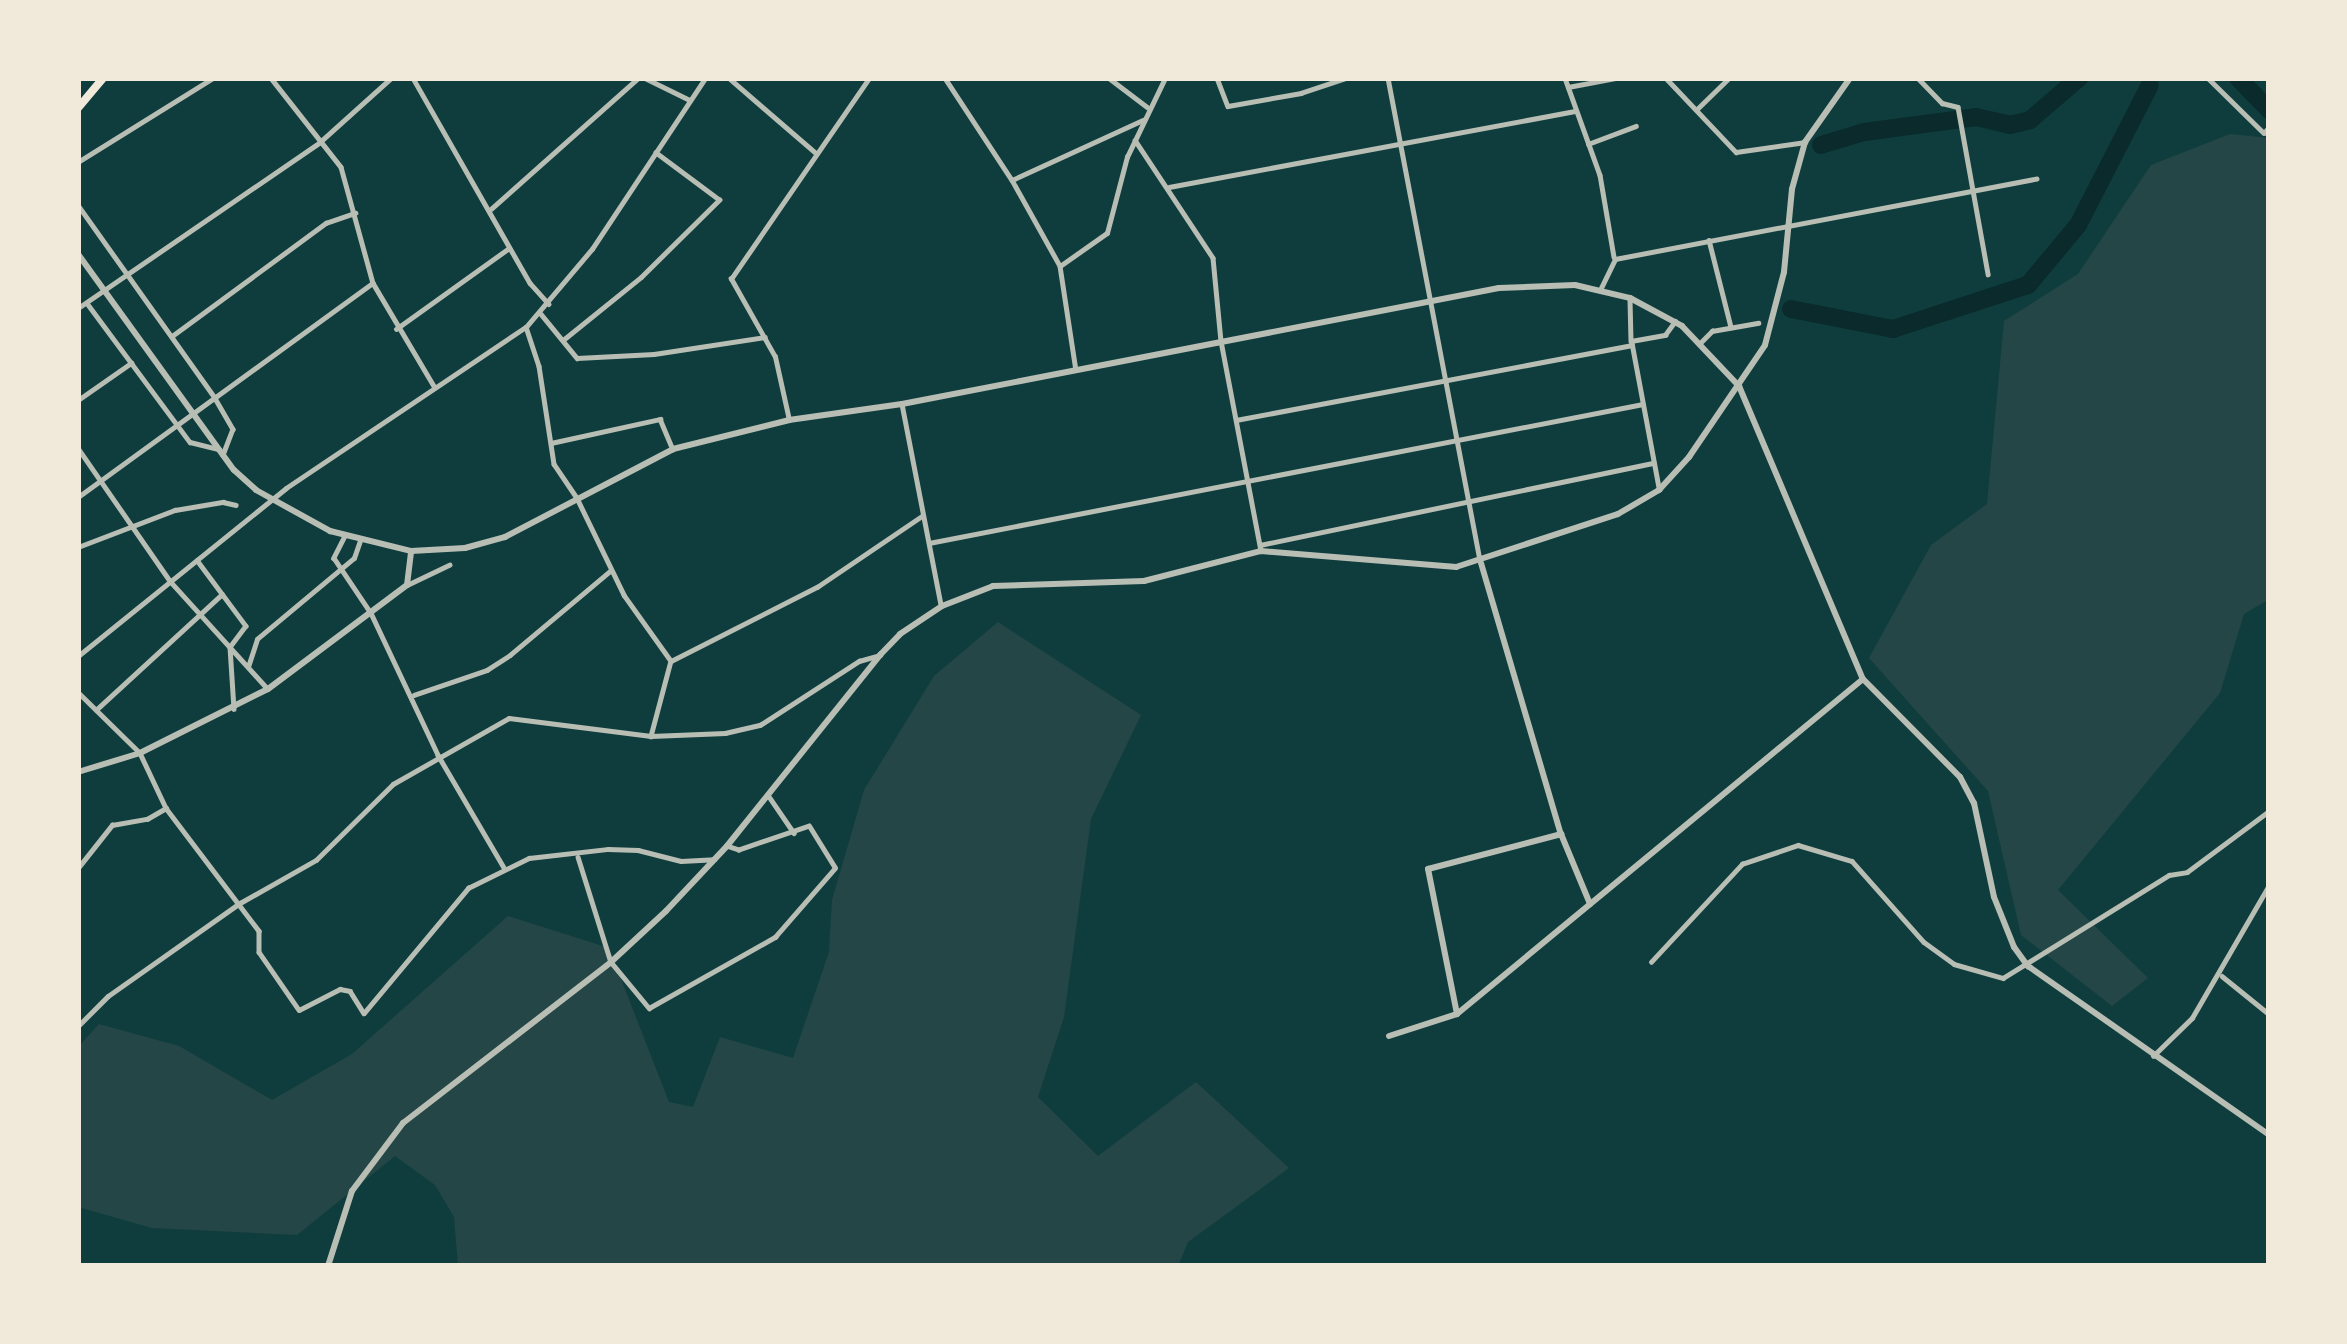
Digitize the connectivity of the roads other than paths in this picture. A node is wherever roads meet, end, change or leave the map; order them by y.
1 (103, 78) edge
2 (213, 78) edge
3 (271, 78) edge
4 (391, 78) edge
5 (413, 78) edge
6 (641, 78) edge
7 (705, 78) edge
8 (729, 78) edge
9 (869, 78) edge
10 (945, 78) edge
11 (1109, 78) edge
12 (1165, 78) edge
13 (1216, 78) edge
14 (1346, 78) edge
15 (1388, 78) edge
16 (1565, 78) edge
17 (1616, 78) edge
18 (1666, 78) edge
19 (1729, 78) edge
20 (1850, 78) edge
21 (1918, 78) edge
22 (2208, 78) edge
23 (1568, 87) junction
24 (690, 100) junction
25 (78, 108) edge
26 (1149, 108) junction
27 (1696, 110) junction
28 (1576, 111) junction
29 (1144, 119) junction
30 (1636, 126) dead end
31 (2266, 130) edge
32 (1135, 140) junction
33 (1398, 141) junction
34 (320, 142) junction
35 (1805, 142) junction
36 (1588, 143) junction
37 (656, 153) junction
38 (816, 153) junction
39 (78, 162) edge
40 (2036, 179) dead end
41 (1012, 180) junction
42 (1168, 187) junction
43 (1970, 192) junction
44 (78, 205) edge
45 (491, 209) junction
46 (356, 213) junction
47 (1787, 226) junction
48 (1709, 240) junction
49 (510, 248) junction
50 (78, 254) edge
51 (1615, 260) junction
52 (1060, 266) junction
53 (128, 272) junction
54 (1988, 274) dead end
55 (373, 283) junction
56 (1600, 289) junction
57 (1630, 298) junction
58 (1429, 301) junction
59 (86, 302) junction
60 (549, 304) junction
61 (78, 308) edge
62 (540, 314) junction
63 (1675, 321) junction
64 (1758, 323) dead end
65 (526, 327) junction
66 (1731, 327) junction
67 (396, 329) junction
68 (172, 336) junction
69 (765, 338) junction
70 (563, 340) junction
71 (1221, 341) junction
72 (1701, 342) junction
73 (1632, 343) junction
74 (131, 363) junction
75 (1076, 370) junction
76 (1444, 380) junction
77 (434, 386) junction
78 (1739, 386) junction
79 (215, 398) junction
80 (78, 400) edge
81 (902, 404) junction
82 (1643, 404) junction
83 (194, 414) junction
84 (1236, 420) junction
85 (789, 421) junction
86 (177, 426) junction
87 (1456, 441) junction
88 (550, 444) junction
89 (78, 448) edge
90 (674, 449) junction
91 (221, 452) junction
92 (1654, 463) junction
93 (100, 481) junction
94 (1248, 481) junction
95 (1659, 490) junction
96 (78, 496) edge
97 (577, 498) junction
98 (1468, 501) junction
99 (270, 502) junction
100 (236, 505) dead end
101 (922, 516) junction
102 (130, 526) junction
103 (345, 536) junction
104 (360, 541) junction
105 (929, 543) junction
106 (78, 547) edge
107 (1261, 548) junction
108 (411, 551) junction
109 (197, 560) junction
110 (1481, 563) junction
111 (449, 565) dead end
112 (341, 569) junction
113 (610, 571) junction
114 (170, 580) junction
115 (407, 585) junction
116 (222, 593) junction
117 (942, 606) junction
118 (371, 613) junction
119 (199, 616) junction
120 (230, 647) junction
121 (880, 655) junction
122 (78, 656) edge
123 (671, 662) junction
124 (248, 668) junction
125 (1863, 679) junction
126 (268, 689) junction
127 (78, 692) edge
128 (412, 696) junction
129 (234, 709) junction
130 (96, 710) junction
131 (651, 736) junction
132 (140, 753) junction
133 (438, 755) junction
134 (78, 772) edge
135 (768, 795) junction
136 (166, 808) junction
137 (2269, 811) edge
138 (794, 833) junction
139 (1561, 834) junction
140 (727, 846) junction
141 (578, 857) junction
142 (714, 859) junction
143 (78, 868) edge
144 (506, 869) junction
145 (2269, 885) edge
146 (240, 903) junction
147 (1590, 904) junction
148 (611, 962) junction
149 (1651, 962) dead end
150 (2028, 966) junction
151 (2219, 975) junction
152 (1457, 1014) junction
153 (2269, 1014) edge
154 (78, 1026) edge
155 (1389, 1036) dead end
156 (2153, 1056) junction
157 (2269, 1135) edge
158 (328, 1266) edge

1 - 25 main road
2 - 39 street
3 - 34 street
4 - 34 street
5 - 45 street
6 - 24 street
6 - 45 street
7 - 24 street
8 - 38 street
9 - 38 street
10 - 41 street
11 - 26 street
12 - 26 street
13 - 14 street
15 - 33 street
16 - 23 street
17 - 23 street
18 - 27 street
19 - 27 street
20 - 35 street
21 - 43 street
22 - 31 street
23 - 28 street
24 - 37 street
26 - 29 street
27 - 35 street
28 - 33 street
28 - 36 street
29 - 32 street
29 - 41 street
30 - 36 street
32 - 42 street
32 - 52 street
33 - 42 street
33 - 58 street
34 - 46 street
34 - 53 street
35 - 47 street
36 - 51 street
37 - 60 street
37 - 70 street
38 - 69 street
40 - 43 street
41 - 52 street
42 - 71 street
43 - 47 street
43 - 54 street
44 - 53 street
45 - 49 street
46 - 55 street
46 - 68 street
47 - 48 street
47 - 78 street
48 - 51 street
48 - 66 street
49 - 60 street
49 - 67 street
50 - 83 street
51 - 56 street
52 - 75 street
53 - 59 street
53 - 68 street
55 - 67 street
55 - 79 street
56 - 57 street
56 - 58 street
57 - 63 street
57 - 73 street
58 - 71 street
58 - 76 street
59 - 61 street
59 - 74 street
60 - 62 street
62 - 65 street
62 - 70 street
63 - 72 street
63 - 73 street
64 - 66 street
65 - 77 street
65 - 88 street
66 - 72 street
67 - 77 street
68 - 79 street
69 - 70 street
69 - 85 street
71 - 75 street
71 - 84 street
72 - 78 street
73 - 76 street
73 - 82 street
74 - 80 street
74 - 86 street
75 - 81 street
76 - 84 street
76 - 87 street
77 - 99 street
78 - 95 street
78 - 125 street
79 - 83 street
79 - 91 street
81 - 85 street
81 - 101 street
82 - 87 street
82 - 92 street
83 - 86 street
83 - 91 street
84 - 94 street
85 - 90 street
86 - 91 street
86 - 93 street
87 - 94 street
87 - 98 street
88 - 90 street
88 - 97 street
89 - 93 street
90 - 97 street
91 - 99 street
92 - 95 street
92 - 98 street
93 - 96 street
93 - 102 street
94 - 105 street
94 - 107 street
95 - 110 street
97 - 108 street
97 - 113 street
98 - 107 street
98 - 110 street
99 - 103 street
99 - 109 street
100 - 102 street
101 - 105 street
101 - 123 street
102 - 106 street
102 - 114 street
103 - 104 street
103 - 112 street
104 - 108 street
104 - 112 street
105 - 117 street
107 - 110 street
107 - 117 street
108 - 115 street
109 - 114 street
109 - 116 street
110 - 139 street
111 - 115 street
112 - 118 street
112 - 124 street
113 - 123 street
113 - 128 street
114 - 119 street
114 - 122 street
115 - 118 street
116 - 119 street
116 - 120 street
117 - 121 street
118 - 126 street
118 - 128 street
119 - 120 street
119 - 130 street
120 - 124 street
120 - 129 street
121 - 131 street
121 - 135 street
123 - 131 street
124 - 126 street
125 - 147 street
125 - 150 street
126 - 129 street
127 - 130 street
128 - 133 street
129 - 132 street
130 - 132 street
131 - 133 street
132 - 134 street
132 - 136 street
133 - 144 street
133 - 146 street
135 - 138 street
135 - 140 street
136 - 143 street
136 - 146 street
137 - 150 street
138 - 140 street
138 - 148 street
139 - 147 street
139 - 152 street
140 - 142 street
141 - 142 street
141 - 144 street
141 - 148 street
142 - 148 street
144 - 146 street
145 - 151 street
146 - 154 street
147 - 152 street
148 - 158 street
149 - 150 street
150 - 156 street
151 - 153 street
151 - 156 street
152 - 155 street
156 - 157 street

